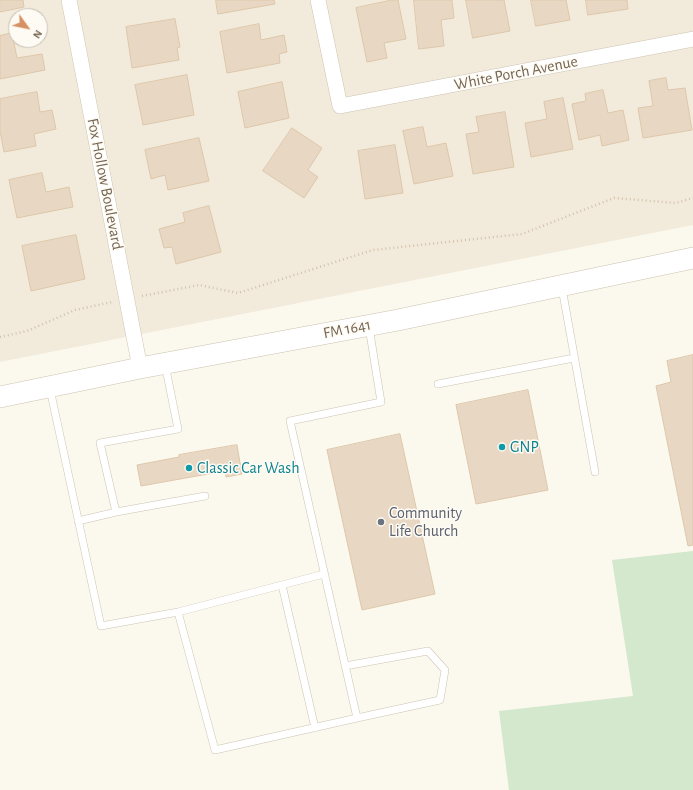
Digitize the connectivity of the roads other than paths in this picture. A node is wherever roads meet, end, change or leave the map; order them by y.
1 (69, 0) edge
2 (318, 0) edge
3 (693, 39) edge
4 (693, 258) edge
5 (561, 286) junction
6 (368, 325) junction
7 (574, 358) junction
8 (165, 364) junction
9 (140, 368) junction
10 (438, 384) dead end
11 (50, 387) junction
12 (0, 397) edge
13 (595, 472) dead end
14 (205, 496) dead end
15 (116, 512) junction
16 (78, 521) junction
17 (324, 574) junction
18 (282, 585) junction
19 (178, 612) junction
20 (345, 666) junction
21 (357, 718) junction
22 (315, 728) junction

1 - 9 street, Fox Hollow Boulevard
2 - 3 street, White Porch Avenue
4 - 5 main road, FM 1641 / FM 1641
5 - 6 main road, FM 1641 / FM 1641
5 - 7 lane
6 - 8 main road, FM 1641 / FM 1641
6 - 17 lane
7 - 10 lane
7 - 13 lane
8 - 9 main road, FM 1641 / FM 1641
8 - 15 lane
9 - 11 main road, FM 1641 / FM 1641
11 - 12 main road, FM 1641 / FM 1641
11 - 16 lane
14 - 15 lane
15 - 16 lane
16 - 19 lane
17 - 18 lane
17 - 20 lane
18 - 19 lane
18 - 22 lane
19 - 22 lane
20 - 21 lane
20 - 21 lane
21 - 22 lane

